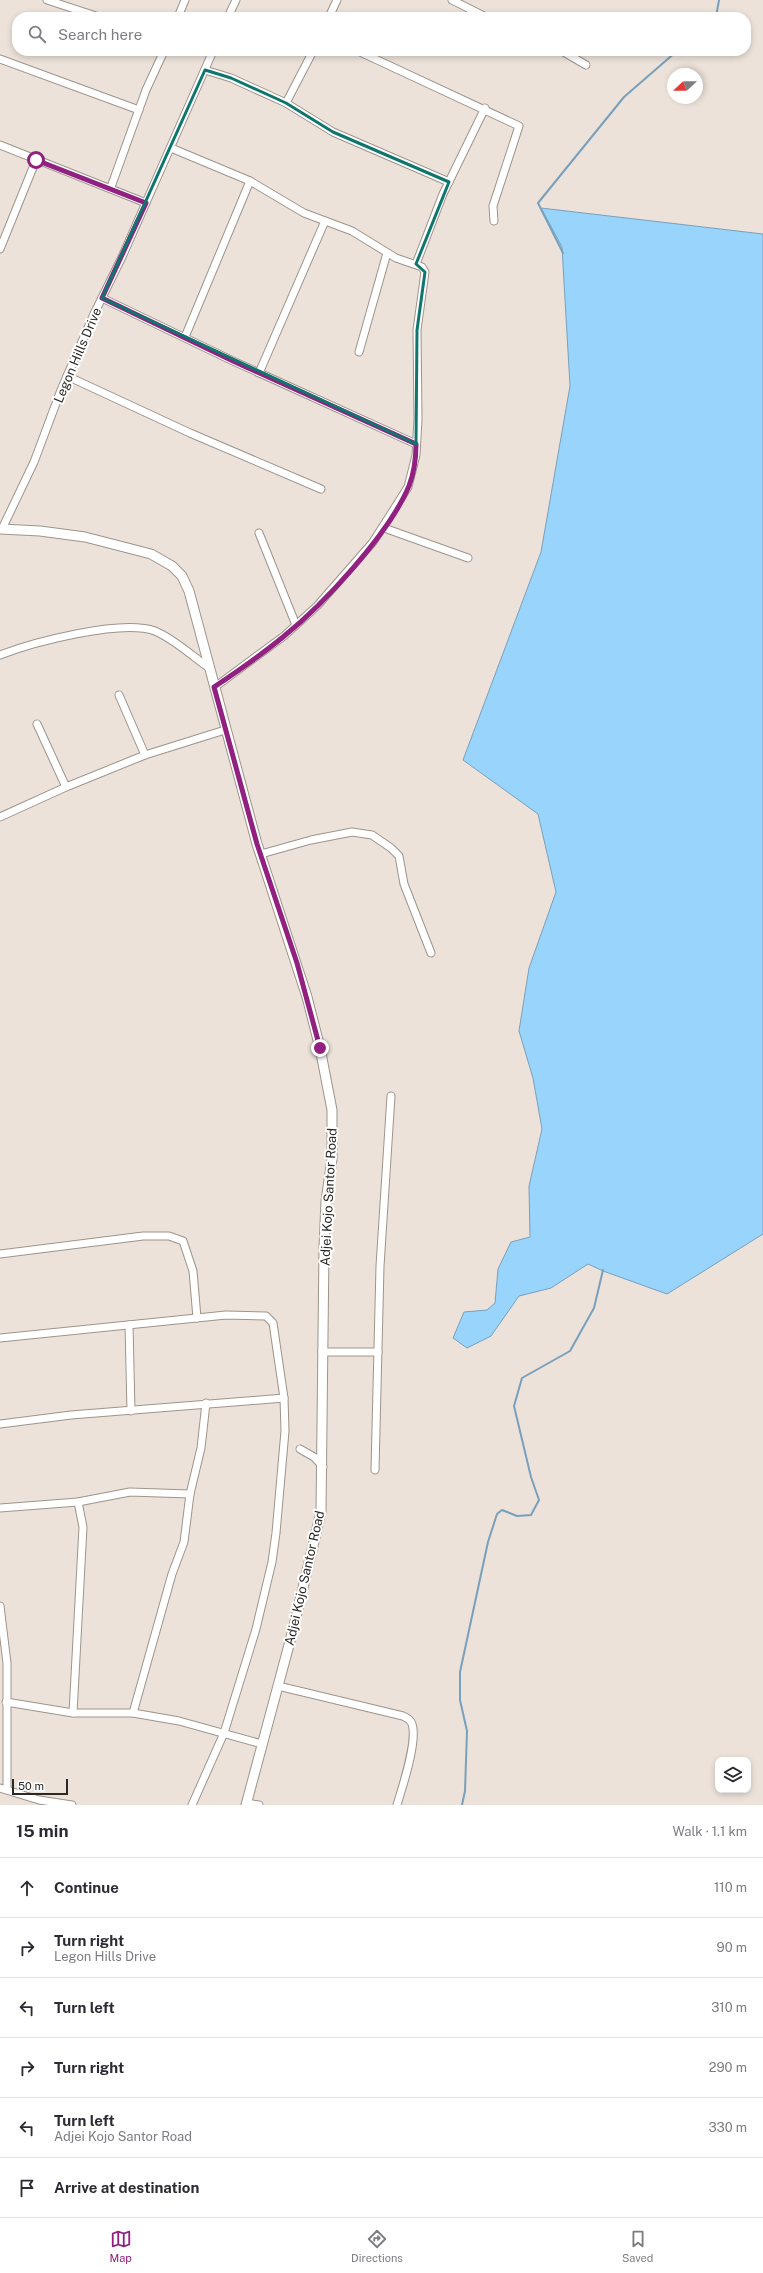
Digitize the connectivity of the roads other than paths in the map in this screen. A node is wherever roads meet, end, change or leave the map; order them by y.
1 (47, 0) edge
2 (185, 0) edge
3 (236, 0) edge
4 (337, 0) edge
5 (457, 1) edge
6 (84, 12) edge
7 (180, 12) edge
8 (230, 12) edge
9 (331, 12) edge
10 (477, 12) edge
11 (162, 56) edge
12 (211, 56) edge
13 (310, 56) edge
14 (369, 56) edge
15 (571, 56) edge
16 (0, 59) edge
17 (586, 65) dead end
18 (205, 70) junction
19 (286, 103) junction
20 (485, 108) junction
21 (139, 110) junction
22 (0, 145) edge
23 (171, 148) junction
24 (36, 160) junction
25 (250, 181) junction
26 (449, 182) junction
27 (111, 188) junction
28 (146, 203) junction
29 (325, 221) junction
30 (494, 221) dead end
31 (2, 238) edge
32 (0, 249) edge
33 (387, 253) junction
34 (416, 264) junction
35 (102, 298) junction
36 (185, 336) junction
37 (359, 352) dead end
38 (259, 373) junction
39 (67, 376) junction
40 (416, 444) junction
41 (321, 489) dead end
42 (384, 528) junction
43 (1, 529) edge
44 (259, 534) dead end
45 (468, 558) dead end
46 (296, 625) junction
47 (0, 655) edge
48 (208, 667) junction
49 (214, 687) junction
50 (119, 695) dead end
51 (37, 724) dead end
52 (225, 730) junction
53 (145, 756) junction
54 (66, 787) junction
55 (1, 816) edge
56 (261, 854) junction
57 (431, 953) dead end
58 (392, 1096) dead end
59 (0, 1254) edge
60 (196, 1318) junction
61 (129, 1325) junction
62 (0, 1338) edge
63 (322, 1352) junction
64 (378, 1352) junction
65 (284, 1398) junction
66 (206, 1403) junction
67 (131, 1411) junction
68 (0, 1424) edge
69 (300, 1449) dead end
70 (323, 1467) junction
71 (375, 1470) dead end
72 (190, 1494) junction
73 (78, 1502) junction
74 (0, 1508) edge
75 (0, 1610) edge
76 (278, 1686) junction
77 (4, 1697) edge
78 (73, 1713) junction
79 (133, 1713) junction
80 (224, 1733) junction
81 (262, 1744) junction
82 (3, 1788) edge
83 (246, 1804) edge
84 (72, 1805) edge
85 (192, 1805) edge
86 (259, 1805) edge
87 (397, 1805) edge

1 - 6 street
2 - 7 street
3 - 8 street
4 - 9 street
5 - 10 street
11 - 21 street
12 - 18 street, Legon Hills Drive
13 - 19 street
14 - 20 street
15 - 17 street
16 - 21 street
18 - 19 street
18 - 23 street, Legon Hills Drive
19 - 26 street
20 - 26 street
20 - 30 street
21 - 27 street
22 - 24 street
23 - 25 street
23 - 28 street, Legon Hills Drive
24 - 27 street
24 - 31 street
25 - 29 street
25 - 36 street
26 - 34 street
27 - 28 street
28 - 35 street, Legon Hills Drive
29 - 33 street
29 - 38 street
31 - 32 street
33 - 34 street
33 - 37 street
34 - 40 street
35 - 36 street
35 - 39 street, Legon Hills Drive
36 - 38 street
38 - 40 street
39 - 41 street
39 - 43 street, Legon Hills Drive
40 - 42 street
42 - 45 street
42 - 46 street
43 - 48 street, Adjei Kojo Santor Road
44 - 46 street
46 - 49 street
47 - 48 street
48 - 49 street, Adjei Kojo Santor Road
49 - 52 street, Adjei Kojo Santor Road
50 - 53 street
51 - 54 street
52 - 53 street
52 - 56 street, Adjei Kojo Santor Road
53 - 54 street
54 - 55 street
56 - 57 street
56 - 63 street, Adjei Kojo Santor Road
58 - 64 street
59 - 60 street
60 - 61 street
60 - 65 street
61 - 62 street
61 - 67 street
63 - 64 street
63 - 70 street, Adjei Kojo Santor Road
64 - 71 street
65 - 66 street
65 - 80 street
66 - 67 street
66 - 72 street
67 - 68 street
69 - 70 street
70 - 76 street, Adjei Kojo Santor Road
72 - 73 street
72 - 79 street
73 - 74 street
73 - 78 street
75 - 77 street
76 - 81 street, Adjei Kojo Santor Road
76 - 87 street
77 - 78 street
77 - 82 street
78 - 79 street
79 - 80 street
80 - 81 street
80 - 85 street
81 - 83 street, Adjei Kojo Santor Road
82 - 84 street
83 - 86 street

